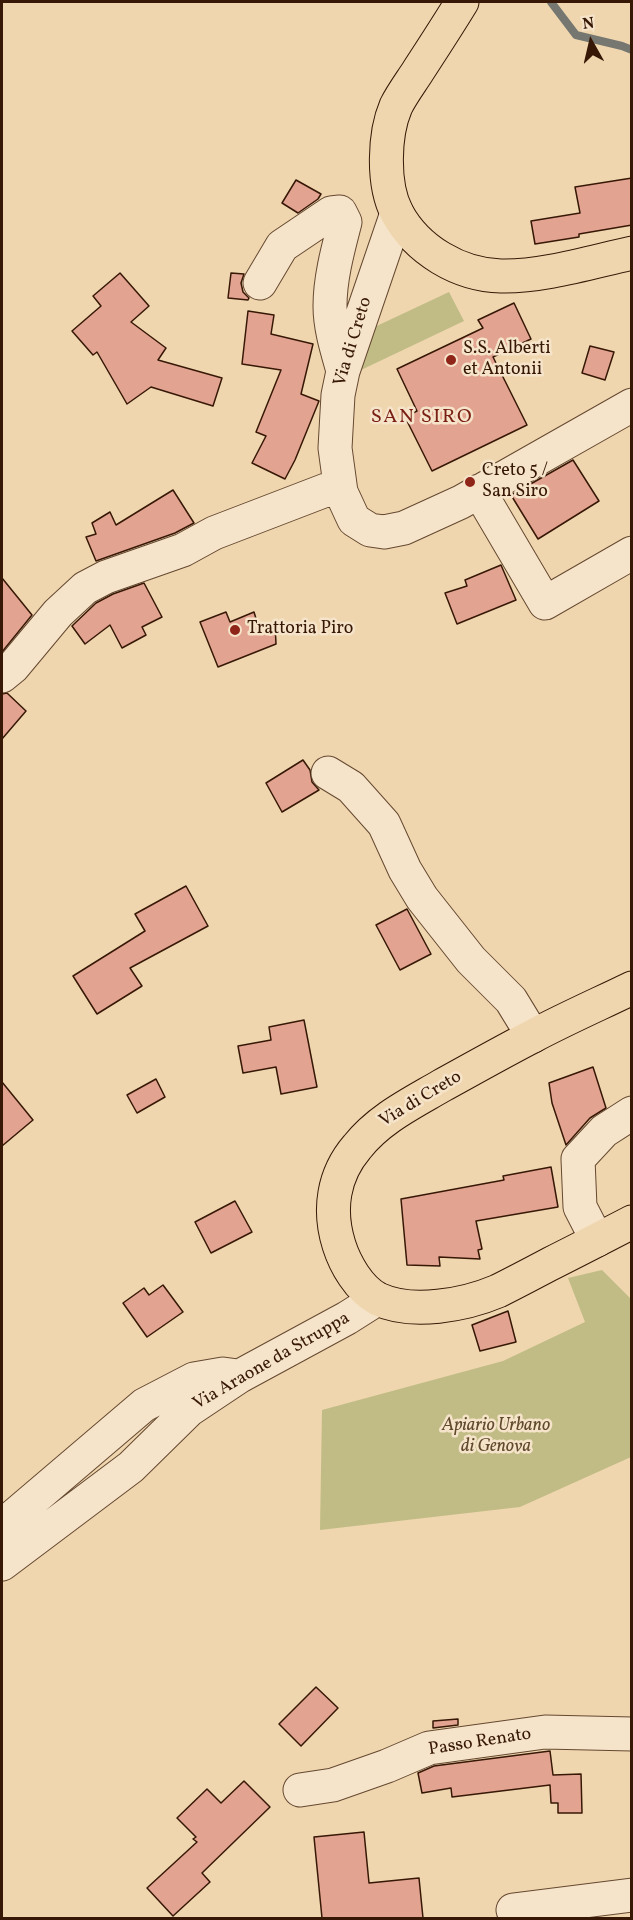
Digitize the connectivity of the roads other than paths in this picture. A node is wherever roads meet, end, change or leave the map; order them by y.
1 (462, 2) edge
2 (397, 213) junction
3 (632, 253) edge
4 (260, 283) dead end
5 (343, 371) junction
6 (632, 405) edge
7 (479, 491) junction
8 (341, 492) junction
9 (284, 521) dead end
10 (632, 554) edge
11 (2, 676) edge
12 (327, 773) dead end
13 (632, 988) edge
14 (533, 1036) junction
15 (632, 1113) edge
16 (632, 1222) edge
17 (597, 1240) junction
18 (377, 1299) junction
19 (240, 1376) junction
20 (2, 1526) edge
21 (2, 1564) edge
22 (632, 1734) edge
23 (300, 1790) dead end
24 (632, 1895) edge
25 (513, 1910) dead end

1 - 2 main road
2 - 3 main road
2 - 5 street, Via di Creto
4 - 5 street
5 - 8 street, Via di Creto
6 - 7 street, Via di Creto
7 - 8 street, Via di Creto
7 - 10 street
8 - 9 street
8 - 11 street
12 - 14 street
13 - 14 main road, Via di Creto
14 - 18 main road, Via di Creto
15 - 17 street
16 - 17 main road
17 - 18 main road
18 - 19 street, Via Araone da Struppa
19 - 20 street
19 - 21 street, Via Araone da Struppa
22 - 23 street, Passo Renato
24 - 25 street

